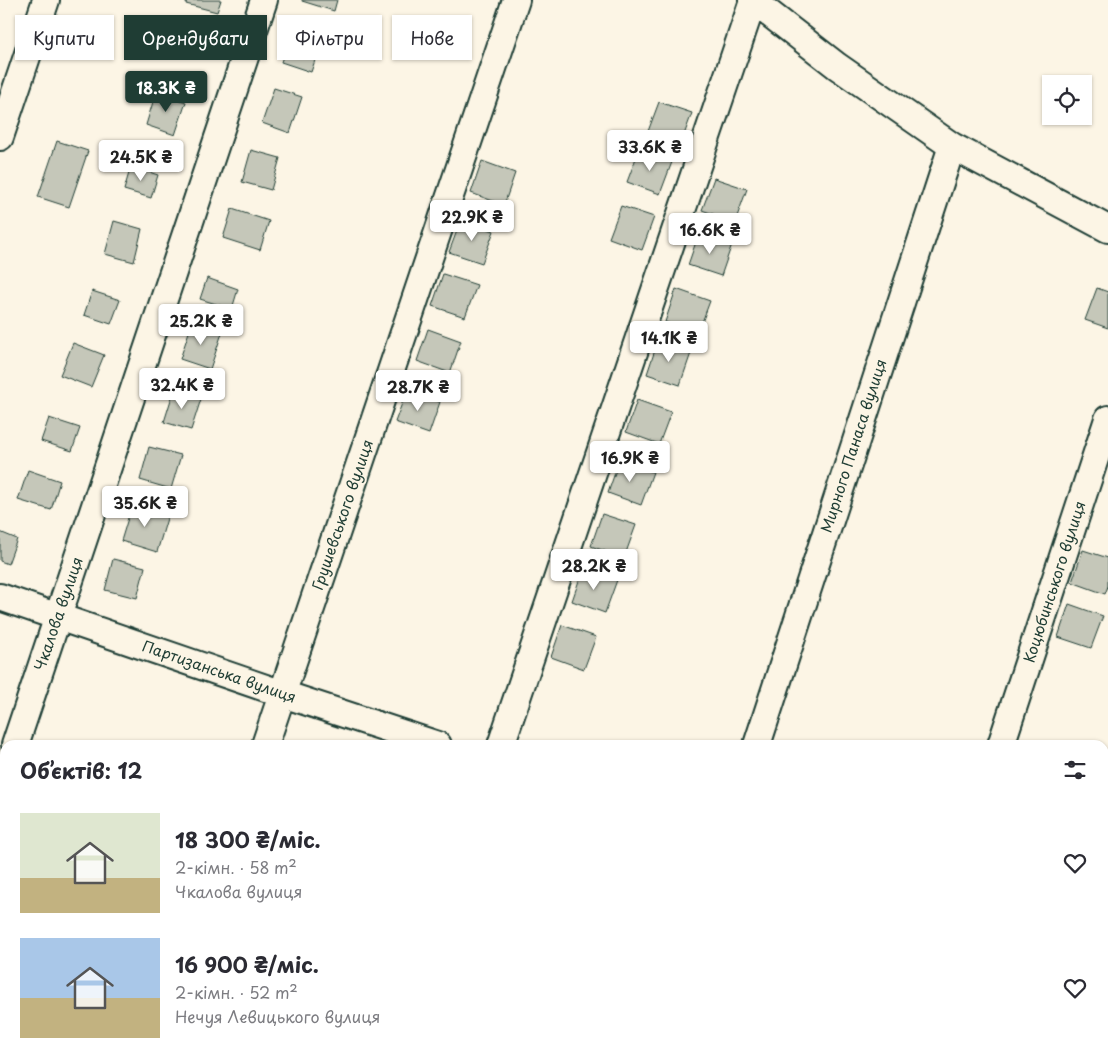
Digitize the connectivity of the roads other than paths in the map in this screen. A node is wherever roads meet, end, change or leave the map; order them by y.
1 (46, 0) edge
2 (264, 0) edge
3 (516, 0) edge
4 (752, 0) edge
5 (0, 137) edge
6 (952, 146) junction
7 (1108, 229) edge
8 (1108, 419) edge
9 (0, 597) edge
10 (59, 616) junction
11 (283, 694) junction
12 (17, 740) edge
13 (267, 740) edge
14 (423, 740) edge
15 (503, 740) edge
16 (759, 740) edge
17 (1003, 740) edge

1 - 5 street
2 - 10 street, Чкалова вулиця
3 - 11 street, Грушевського вулиця
4 - 6 street
4 - 15 street
6 - 7 street
6 - 16 street, Мирного Панаса вулиця
8 - 17 street, Коцюбинського вулиця
9 - 10 street, Партизанська вулиця
10 - 11 street, Партизанська вулиця
10 - 12 street, Чкалова вулиця
11 - 13 street, Грушевського вулиця
11 - 14 street, Партизанська вулиця

